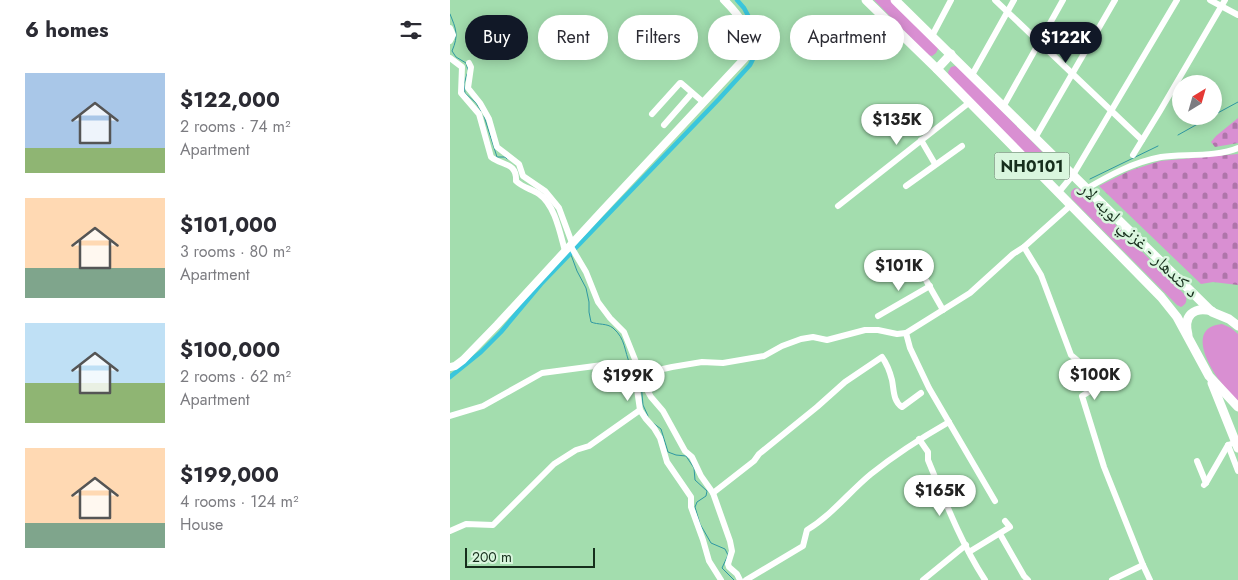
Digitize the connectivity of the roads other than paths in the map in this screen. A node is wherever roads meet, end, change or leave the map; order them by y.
1 (724, 0) edge
2 (866, 0) edge
3 (951, 0) edge
4 (995, 0) edge
5 (1014, 0) edge
6 (1064, 0) edge
7 (1115, 0) edge
8 (1177, 0) edge
9 (1210, 0) edge
10 (1225, 0) edge
11 (899, 1) edge
12 (1222, 6) junction
13 (1008, 13) junction
14 (1238, 15) edge
15 (450, 28) edge
16 (932, 36) junction
17 (450, 42) edge
18 (1039, 43) junction
19 (951, 54) junction
20 (450, 58) edge
21 (470, 63) dead end
22 (937, 69) junction
23 (1072, 74) junction
24 (972, 75) junction
25 (468, 88) junction
26 (461, 91) junction
27 (692, 93) junction
28 (703, 102) junction
29 (970, 102) junction
30 (1003, 107) junction
31 (1111, 110) junction
32 (652, 114) dead end
33 (664, 125) dead end
34 (1035, 138) junction
35 (921, 140) junction
36 (1142, 140) junction
37 (962, 146) dead end
38 (1238, 148) edge
39 (1133, 155) dead end
40 (935, 164) junction
41 (1073, 175) junction
42 (906, 186) dead end
43 (1086, 189) junction
44 (1058, 193) junction
45 (1071, 205) junction
46 (838, 206) dead end
47 (569, 246) junction
48 (1024, 247) junction
49 (919, 268) dead end
50 (930, 286) junction
51 (943, 310) junction
52 (1212, 312) junction
53 (878, 316) dead end
54 (1238, 326) edge
55 (906, 333) junction
56 (1189, 339) junction
57 (450, 367) edge
58 (1209, 376) junction
59 (641, 380) junction
60 (921, 393) dead end
61 (1238, 408) edge
62 (640, 410) junction
63 (450, 416) edge
64 (949, 422) junction
65 (1234, 437) junction
66 (919, 439) junction
67 (1228, 445) junction
68 (1238, 448) edge
69 (1197, 461) dead end
70 (1238, 471) edge
71 (714, 493) junction
72 (994, 501) dead end
73 (1005, 521) dead end
74 (450, 531) edge
75 (1003, 532) junction
76 (966, 545) junction
77 (969, 552) junction
78 (1143, 565) junction
79 (721, 580) edge
80 (740, 580) edge
81 (746, 580) edge
82 (923, 580) edge
83 (985, 580) edge
84 (1028, 580) edge
85 (1112, 580) edge
86 (1150, 580) edge

1 - 28 main road
2 - 22 highway, د کندهار - غزني لويه لار / NH0101
3 - 16 street
4 - 13 street
5 - 13 street
6 - 18 street
7 - 23 street
8 - 31 street
9 - 12 street
10 - 12 street
11 - 16 highway, د کندهار - غزني لويه لار / NH0101
12 - 14 street
12 - 36 street
13 - 18 street
13 - 24 street
15 - 17 street
16 - 19 highway, د کندهار - غزني لويه لار / NH0101
18 - 23 street
18 - 30 street
19 - 22 highway
19 - 24 highway, د کندهار - غزني لويه لار / NH0101
20 - 26 street
21 - 25 street
22 - 29 highway, د کندهار - غزني لويه لار / NH0101
23 - 31 street
23 - 34 street
24 - 30 highway, د کندهار - غزني لويه لار / NH0101
25 - 26 street
25 - 47 street
26 - 47 street
27 - 28 street
27 - 32 street
27 - 33 street
28 - 47 main road
29 - 35 street
29 - 44 highway, د کندهار - غزني لويه لار / NH0101
30 - 34 highway, د کندهار - غزني لويه لار / NH0101
31 - 36 street
31 - 41 street
34 - 41 highway, د کندهار - غزني لويه لار / NH0101
35 - 40 street
35 - 46 street
36 - 39 street
37 - 40 street
38 - 43 street
40 - 42 street
41 - 43 highway, د کندهار - غزني لويه لار / NH0101
41 - 44 street
43 - 52 highway, د کندهار - غزني لويه لار / NH0101
44 - 45 highway, د کندهار - غزني لويه لار / NH0101
45 - 48 street
45 - 56 highway, د کندهار - غزني لويه لار / NH0101
47 - 57 main road
47 - 59 street
48 - 51 street
48 - 78 street
49 - 50 street
50 - 51 street
50 - 53 street
51 - 55 street
52 - 54 highway, د کندهار - غزني لويه لار / NH0101
52 - 56 highway
55 - 59 street
55 - 64 street
56 - 58 highway, د کندهار - غزني لويه لار / NH0101
58 - 61 highway, د کندهار - غزني لويه لار / NH0101
58 - 65 highway
59 - 62 street
59 - 63 street
59 - 71 street
60 - 71 street
62 - 74 street
62 - 79 street
64 - 66 street
64 - 72 street
65 - 67 street
65 - 68 highway
66 - 76 street
66 - 81 street
67 - 69 street
67 - 70 street
71 - 80 street
73 - 75 street
75 - 77 street
75 - 84 street
76 - 77 street
76 - 82 street
77 - 83 street
78 - 85 street
78 - 86 street

